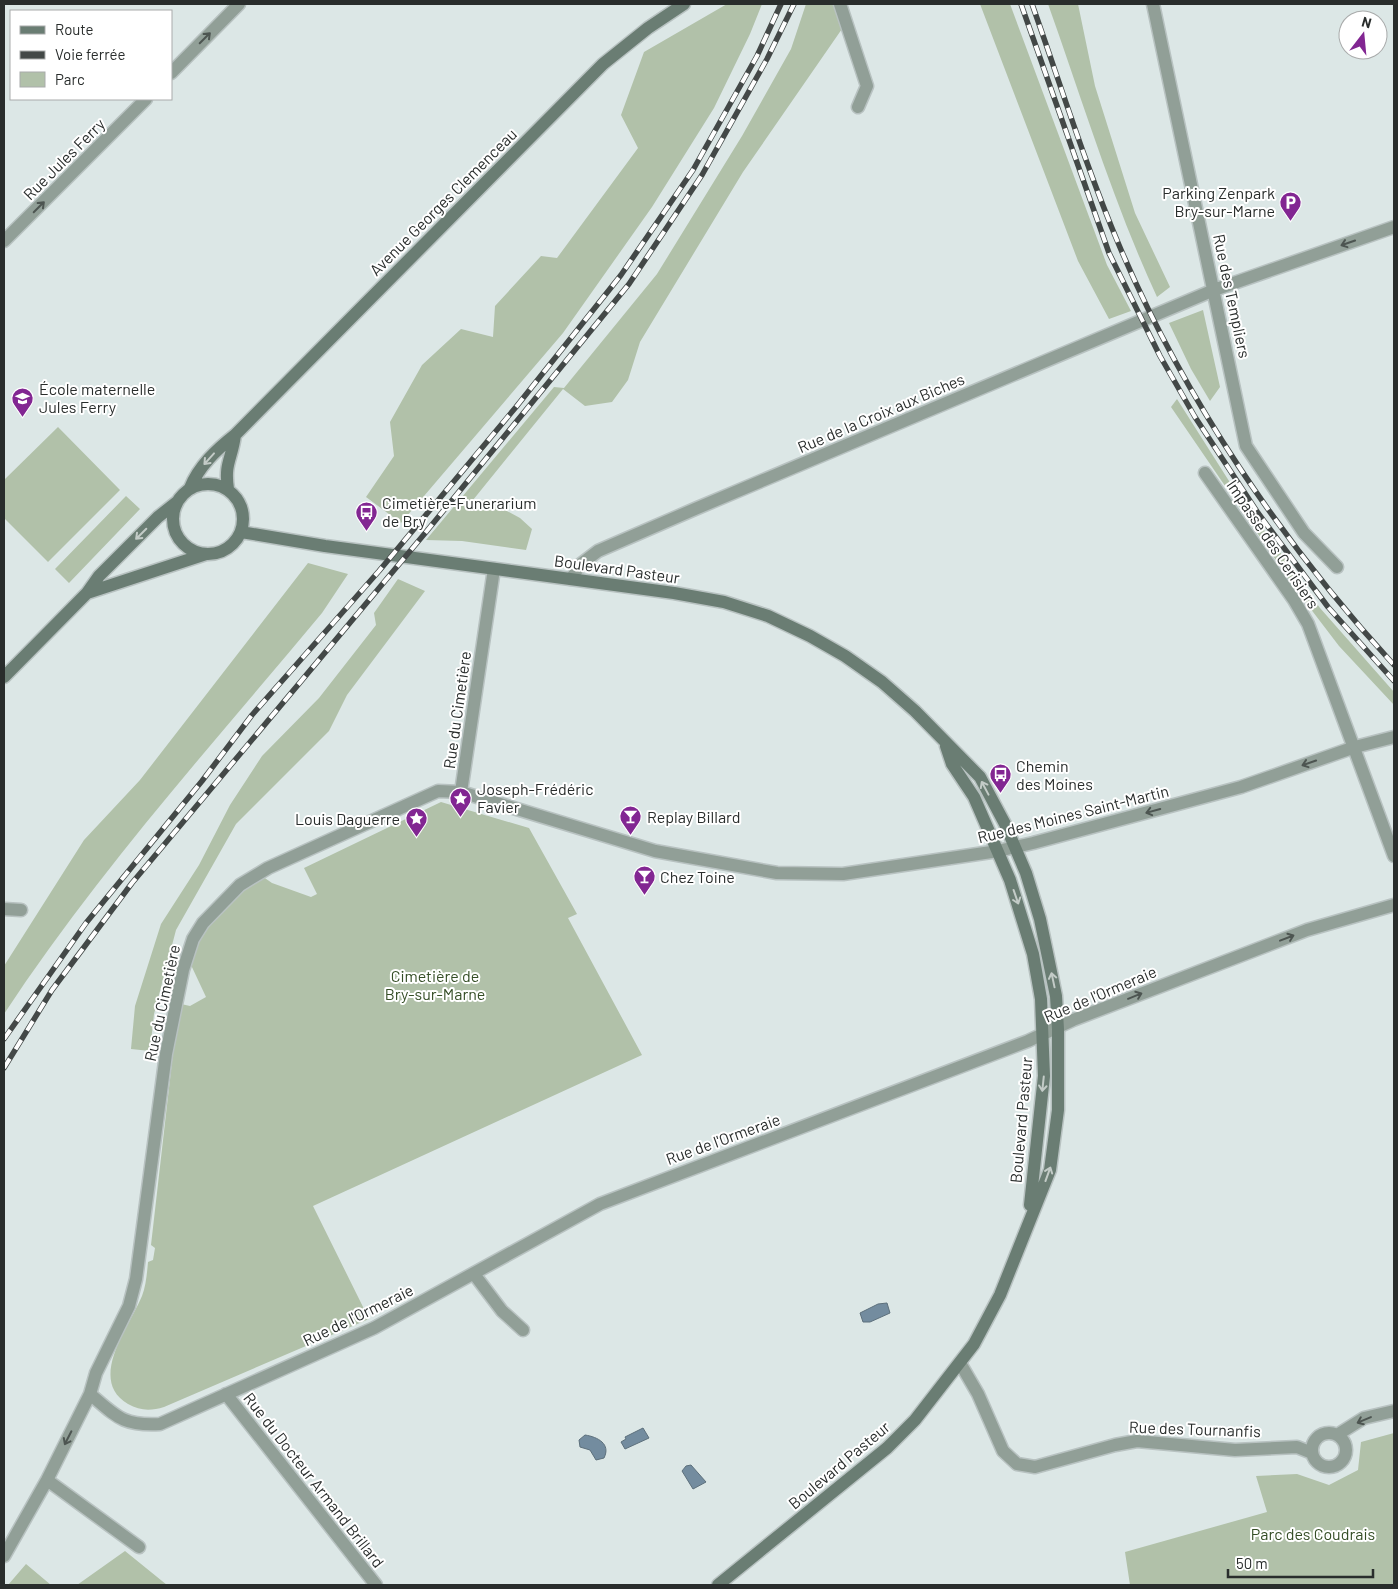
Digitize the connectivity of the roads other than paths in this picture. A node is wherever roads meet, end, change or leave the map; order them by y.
1 (240, 4) edge
2 (680, 4) edge
3 (840, 4) edge
4 (1153, 4) edge
5 (172, 72) edge
6 (145, 100) edge
7 (858, 107) dead end
8 (1394, 227) edge
9 (4, 241) edge
10 (1214, 290) junction
11 (235, 435) junction
12 (1205, 473) dead end
13 (190, 488) junction
14 (228, 490) junction
15 (177, 502) junction
16 (241, 532) junction
17 (206, 554) junction
18 (1337, 567) dead end
19 (494, 569) junction
20 (571, 579) junction
21 (87, 593) junction
22 (4, 678) edge
23 (1394, 737) edge
24 (945, 743) junction
25 (1355, 747) junction
26 (461, 792) junction
27 (1016, 847) junction
28 (998, 851) junction
29 (1394, 856) edge
30 (1394, 905) edge
31 (4, 909) edge
32 (21, 910) dead end
33 (1058, 1029) junction
34 (1043, 1035) junction
35 (1029, 1219) junction
36 (474, 1274) junction
37 (523, 1330) dead end
38 (960, 1363) junction
39 (90, 1394) junction
40 (226, 1394) junction
41 (1394, 1411) edge
42 (1337, 1435) junction
43 (1312, 1453) junction
44 (47, 1480) junction
45 (139, 1548) dead end
46 (4, 1556) edge
47 (376, 1585) edge
48 (718, 1585) edge

5 -> 1 street
2 - 11 main road, Avenue Georges Clemenceau
3 - 7 street
4 - 10 street, Rue des Templiers
9 -> 6 street, Rue Jules Ferry
8 -> 10 street, Rue de la Croix aux Biches
10 - 18 street, Rue des Templiers
10 - 20 street, Rue de la Croix aux Biches
11 -> 13 main road, Avenue Georges Clemenceau
11 - 14 main road
12 - 25 street, Impasse des Cerisiers
13 - 14 main road
13 - 15 main road
14 - 16 main road
15 - 17 main road
15 -> 21 main road
16 - 17 main road
16 - 19 main road, Boulevard Pasteur
17 - 21 main road
19 - 20 main road, Boulevard Pasteur
19 - 26 street, Rue du Cimetière
20 - 24 main road, Boulevard Pasteur
21 - 22 main road
23 - 25 street, Rue des Moines Saint-Martin
27 -> 24 main road, Boulevard Pasteur
24 - 28 main road, Boulevard Pasteur
25 -> 27 street, Rue des Moines Saint-Martin
25 - 29 street, Impasse des Cerisiers
26 - 28 street, Rue des Moines Saint-Martin
26 - 39 street, Rue du Cimetière
27 - 28 street, Rue des Moines Saint-Martin
33 -> 27 main road, Boulevard Pasteur
28 -> 34 main road, Boulevard Pasteur
33 -> 30 street, Rue de l'Ormeraie
31 - 32 street
33 - 34 street, Rue de l'Ormeraie
35 -> 33 main road, Boulevard Pasteur
34 -> 35 main road, Boulevard Pasteur
34 - 36 street, Rue de l'Ormeraie
35 - 38 main road, Boulevard Pasteur
36 - 37 street
36 - 40 street, Rue de l'Ormeraie
38 - 43 street, Rue des Tournanfis
38 - 48 main road, Boulevard Pasteur
39 - 40 street, Rue de l'Ormeraie
39 -> 44 street, Rue du Cimetière
40 - 47 street, Rue du Docteur Armand Brillard
41 -> 42 street
42 - 43 street
42 - 43 street, Rue des Tournanfis
44 - 45 street
44 - 46 street, Rue du Cimetière

